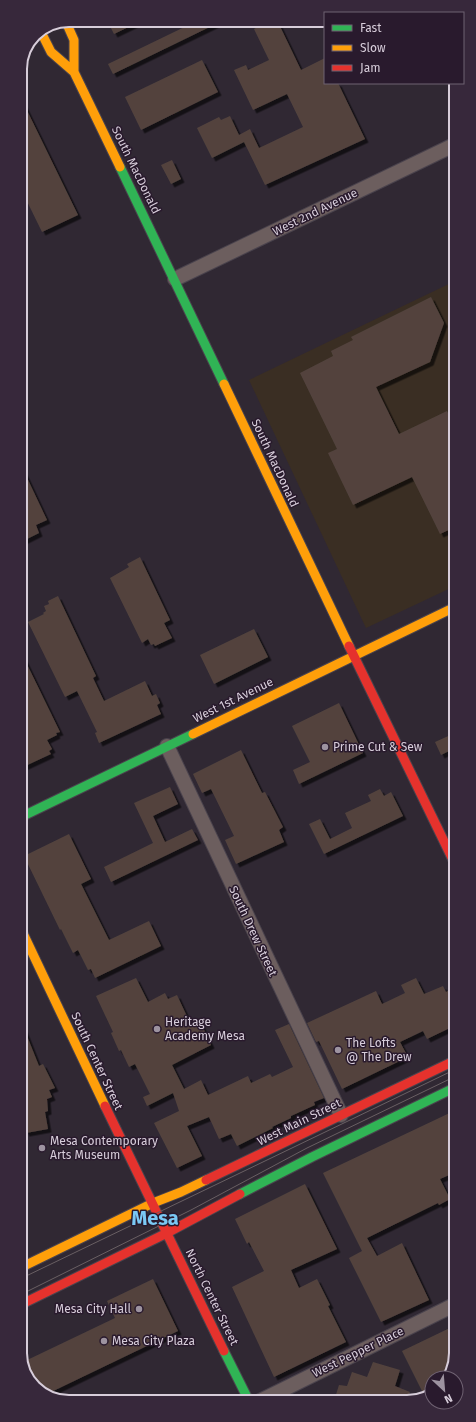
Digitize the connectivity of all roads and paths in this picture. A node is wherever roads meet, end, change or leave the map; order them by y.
1 (68, 27) edge
2 (43, 36) edge
3 (74, 72) junction
4 (449, 147) edge
5 (175, 279) junction
6 (449, 610) edge
7 (353, 656) junction
8 (167, 746) junction
9 (27, 814) edge
10 (449, 852) edge
11 (27, 941) edge
12 (449, 1063) edge
13 (449, 1090) edge
14 (341, 1115) junction
15 (153, 1203) junction
16 (167, 1233) junction
17 (27, 1265) edge
18 (27, 1302) edge
19 (449, 1307) edge
20 (246, 1395) edge
21 (272, 1395) edge

1 - 3 street, South MacDonald
2 - 3 street, South MacDonald
3 - 5 street, South MacDonald
4 - 5 street, West 2nd Avenue
5 - 7 street, South MacDonald
6 - 7 street, West 1st Avenue
7 - 8 street, West 1st Avenue
7 - 10 street, South MacDonald
8 - 9 street, West 1st Avenue
8 - 14 street, South Drew Street
11 - 15 street, South Center Street
12 - 14 street, West Main Street
13 - 16 street
14 - 15 street, West Main Street
15 - 16 street, North Center Street
15 - 17 street, West Main Street
16 - 18 street
16 - 20 street, North Center Street
19 - 21 street, West Pepper Place

